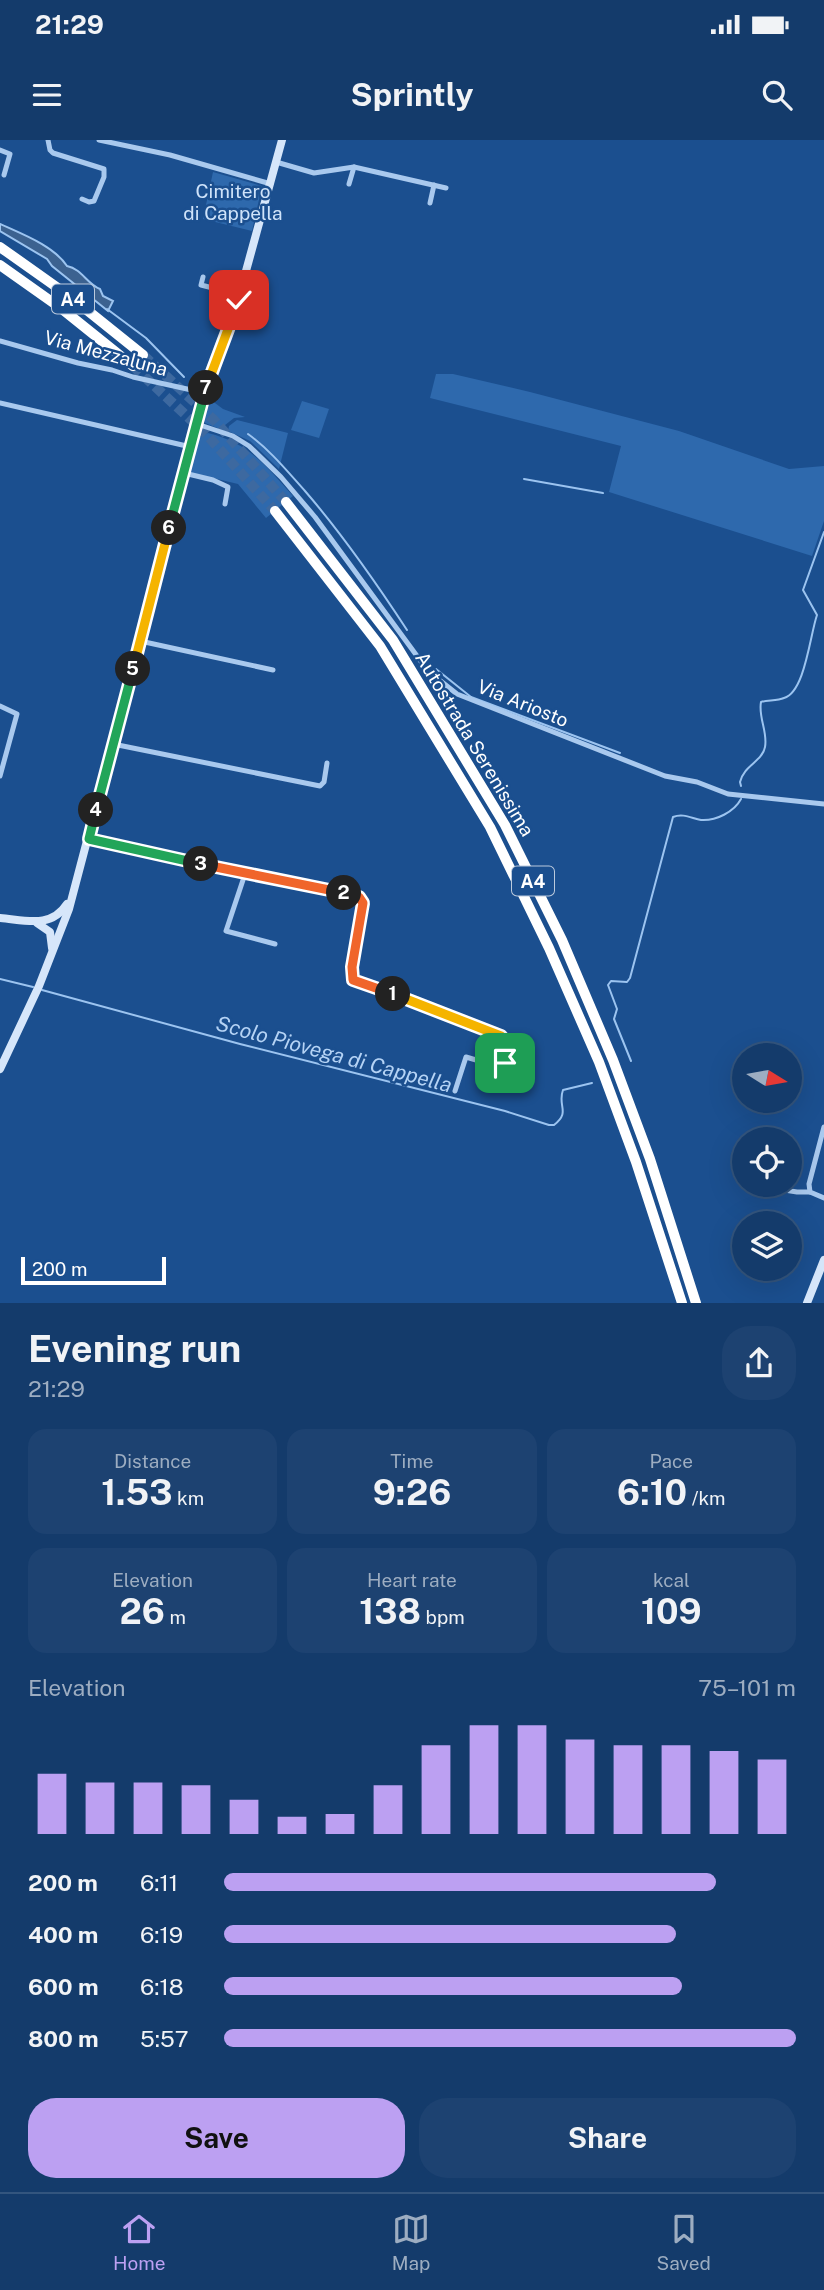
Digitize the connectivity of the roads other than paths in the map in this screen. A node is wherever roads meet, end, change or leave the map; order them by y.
1 (48, 140) edge
2 (99, 140) edge
3 (282, 140) edge
4 (0, 150) edge
5 (276, 163) junction
6 (354, 167) junction
7 (4, 175) dead end
8 (271, 184) junction
9 (349, 184) dead end
10 (434, 185) junction
11 (446, 188) dead end
12 (82, 199) dead end
13 (430, 203) dead end
14 (0, 247) edge
15 (0, 265) edge
16 (203, 277) dead end
17 (240, 295) junction
18 (0, 341) edge
19 (142, 355) tunnel mouth
20 (133, 366) tunnel mouth
21 (205, 393) junction
22 (0, 403) edge
23 (197, 424) junction
24 (191, 447) junction
25 (184, 473) junction
26 (286, 502) tunnel mouth
27 (225, 504) dead end
28 (275, 511) tunnel mouth
29 (140, 641) junction
30 (274, 670) dead end
31 (0, 706) edge
32 (113, 744) junction
33 (327, 763) dead end
34 (0, 776) edge
35 (824, 804) edge
36 (89, 839) junction
37 (245, 874) junction
38 (73, 896) junction
39 (0, 918) edge
40 (49, 925) junction
41 (62, 930) junction
42 (275, 944) dead end
43 (50, 961) junction
44 (0, 1069) edge
45 (454, 1091) dead end
46 (824, 1127) edge
47 (802, 1192) edge
48 (810, 1192) junction
49 (824, 1198) edge
50 (824, 1261) edge
51 (681, 1303) edge
52 (696, 1303) edge
53 (807, 1303) edge

1 - 12 street
2 - 8 street
3 - 5 main road
4 - 7 street
5 - 6 street
5 - 8 main road
6 - 9 street
6 - 10 street
8 - 17 main road
10 - 11 street
10 - 13 street
14 - 19 highway, A4
15 - 20 highway, A4
16 - 17 street
17 - 21 main road
18 - 21 street, Via Mezzaluna
21 - 23 main road
22 - 24 street
23 - 24 main road
23 - 35 street, Via Ariosto
24 - 25 main road
25 - 27 street
25 - 29 main road
26 - 52 highway, Autostrada Serenissima / A4
28 - 51 highway, Autostrada Serenissima / A4
29 - 30 street
29 - 32 main road
31 - 34 street
32 - 33 street
32 - 36 main road
36 - 37 street
36 - 38 main road
37 - 42 street
37 - 45 street
38 - 40 main road
38 - 41 main road
39 - 40 main road
40 - 41 main road
40 - 43 main road
41 - 43 main road
43 - 44 main road
46 - 48 street
47 - 48 street
48 - 49 street
50 - 53 main road

